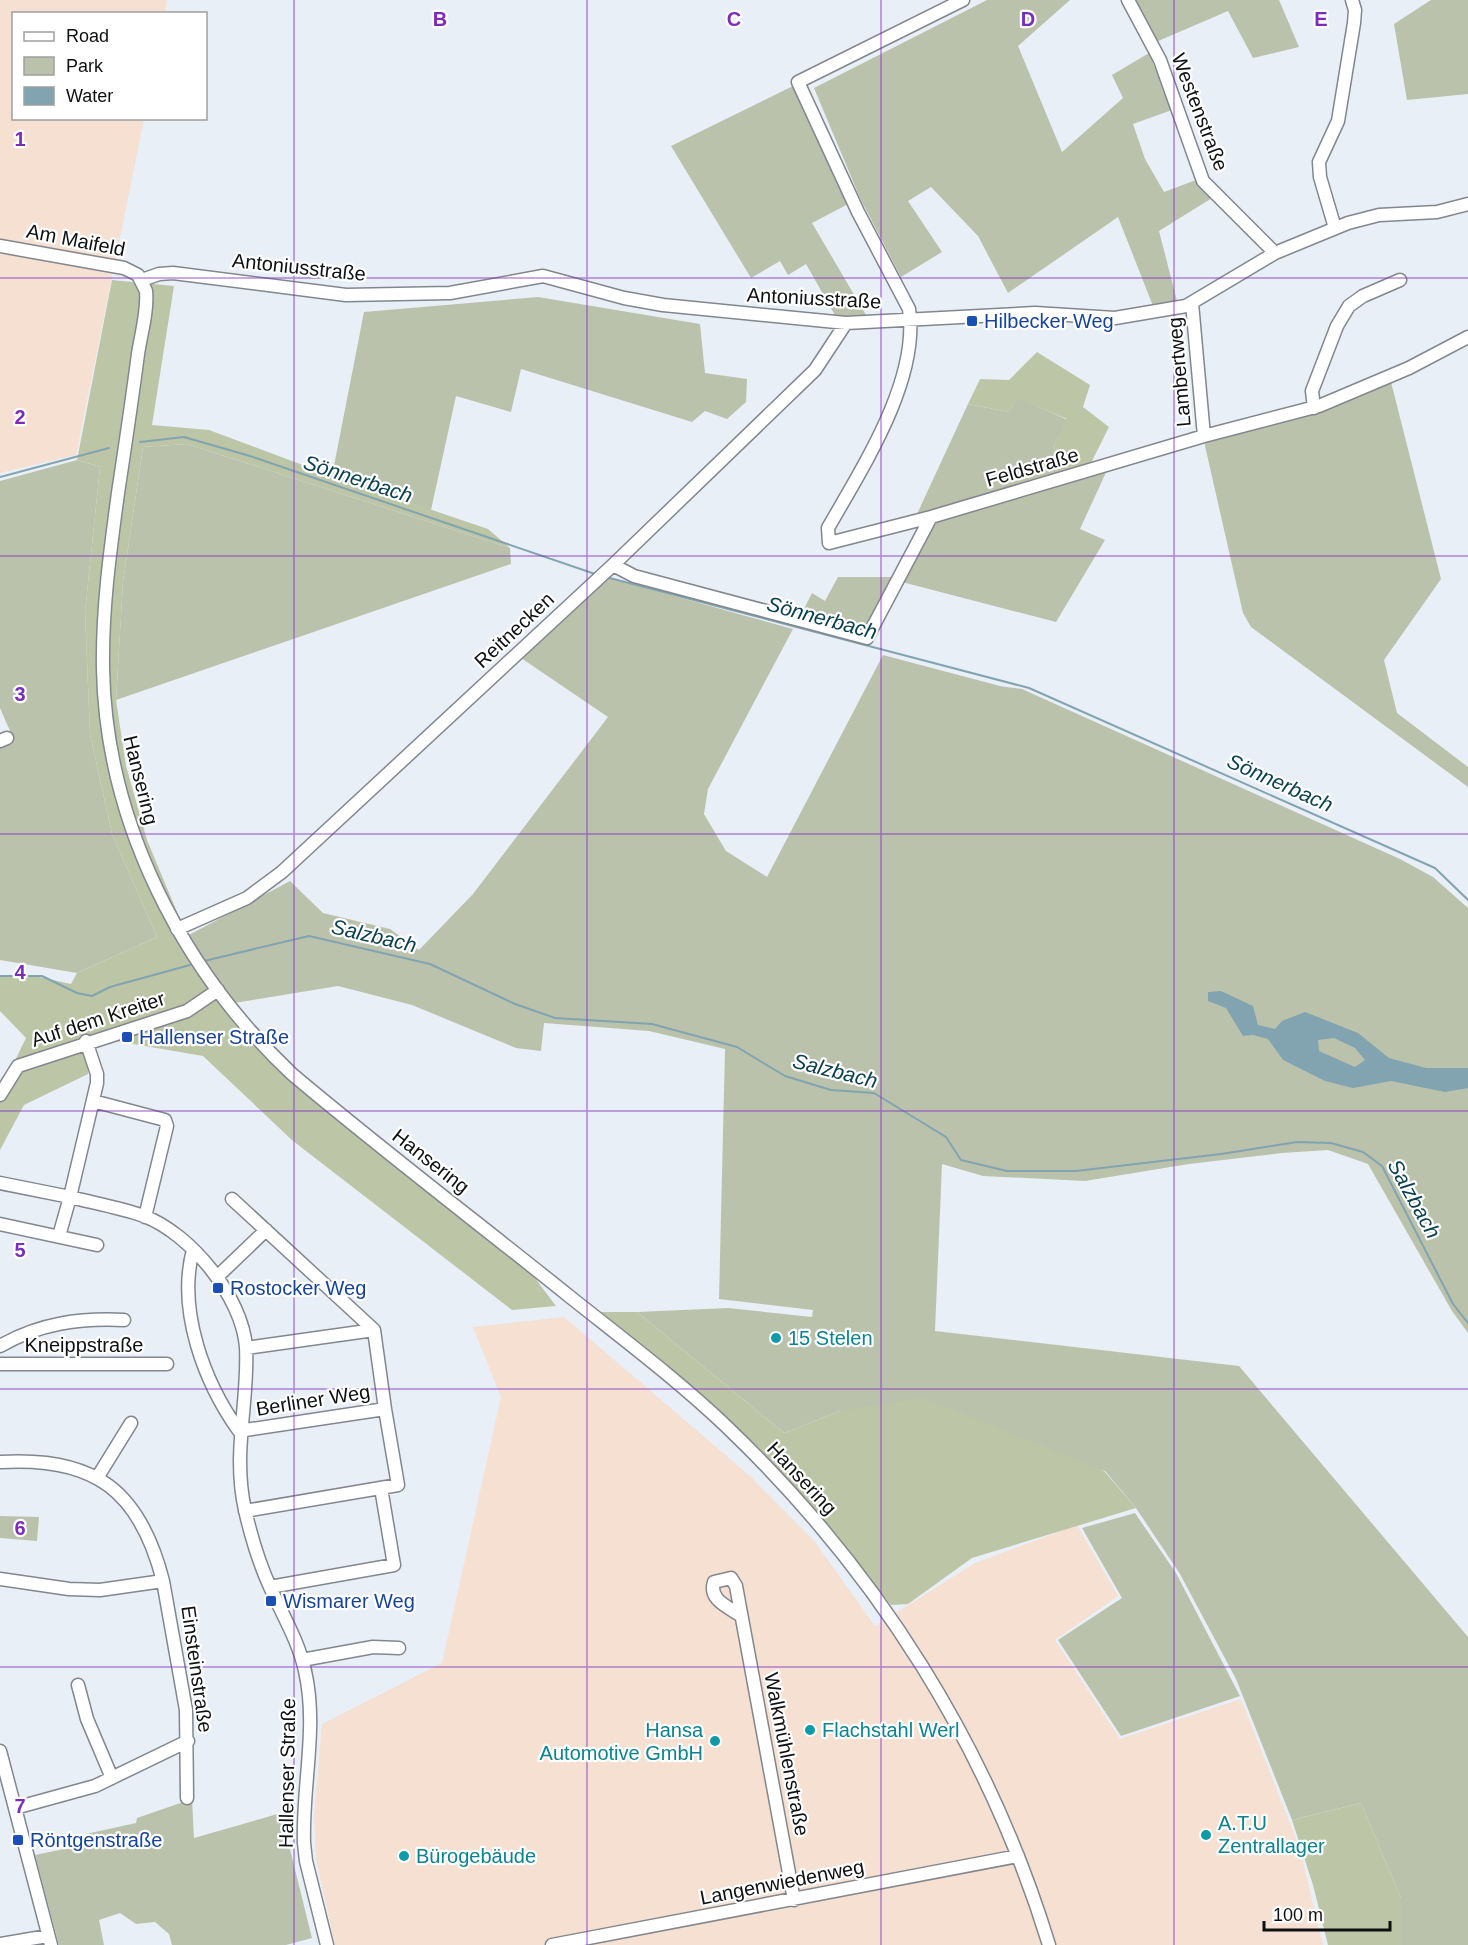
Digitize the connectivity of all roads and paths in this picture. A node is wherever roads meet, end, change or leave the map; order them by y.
1 (963, 0) edge
2 (1128, 0) edge
3 (1352, 0) edge
4 (1468, 204) edge
5 (1335, 228) junction
6 (0, 246) edge
7 (1275, 253) junction
8 (142, 280) junction
9 (1400, 280) dead end
10 (1192, 303) junction
11 (911, 321) junction
12 (846, 323) junction
13 (1468, 337) edge
14 (1314, 408) junction
15 (1204, 436) junction
16 (930, 517) junction
17 (606, 572) junction
18 (177, 929) junction
19 (218, 990) junction
20 (86, 1041) junction
21 (0, 1095) edge
22 (93, 1101) junction
23 (0, 1183) edge
24 (70, 1197) junction
25 (232, 1199) dead end
26 (145, 1217) junction
27 (0, 1224) edge
28 (266, 1230) junction
29 (59, 1236) junction
30 (97, 1245) dead end
31 (193, 1251) junction
32 (217, 1277) junction
33 (124, 1320) dead end
34 (374, 1330) junction
35 (0, 1346) edge
36 (246, 1348) junction
37 (0, 1364) edge
38 (167, 1364) dead end
39 (385, 1409) junction
40 (130, 1423) dead end
41 (239, 1431) junction
42 (0, 1462) edge
43 (97, 1478) junction
44 (381, 1488) junction
45 (245, 1511) junction
46 (0, 1579) edge
47 (163, 1581) junction
48 (270, 1587) junction
49 (741, 1616) dead end
50 (399, 1648) dead end
51 (302, 1660) junction
52 (78, 1685) dead end
53 (188, 1741) junction
54 (0, 1751) edge
55 (112, 1778) junction
56 (187, 1798) dead end
57 (15, 1808) junction
58 (1018, 1856) junction
59 (794, 1900) junction
60 (49, 1940) edge
61 (0, 1944) edge
62 (327, 1945) edge
63 (552, 1945) edge
64 (1049, 1945) edge

1 - 11 street
2 - 7 street, Westenstraße
3 - 5 street
4 - 5 street, Antoniusstraße
5 - 7 street, Antoniusstraße
6 - 8 street, Am Maifeld
7 - 10 street, Antoniusstraße
8 - 12 street, Antoniusstraße
8 - 18 street, Hansering
9 - 14 street
10 - 11 street, Antoniusstraße
10 - 15 street, Lambertweg
11 - 12 street, Antoniusstraße
11 - 16 street, Feldstraße
12 - 17 street, Reitnecken
13 - 14 street, Feldstraße
14 - 15 street, Feldstraße
15 - 16 street, Feldstraße
16 - 17 street
17 - 18 street, Reitnecken
18 - 19 street, Hansering
19 - 20 street, Auf dem Kreiter
19 - 58 street, Hansering
20 - 21 street, Auf dem Kreiter
20 - 22 street
22 - 24 street
22 - 26 street
23 - 24 street, Hallenser Straße
24 - 26 street, Hallenser Straße
24 - 29 street
25 - 28 street
26 - 31 street, Hallenser Straße
27 - 29 street
28 - 32 street
28 - 34 street
29 - 30 street
31 - 32 street, Hallenser Straße
31 - 41 street, Hallenser Straße
32 - 36 street, Hallenser Straße
33 - 35 street
34 - 36 street
34 - 39 street, Berliner Weg
36 - 41 street, Hallenser Straße
37 - 38 street, Kneippstraße
39 - 41 street, Berliner Weg
39 - 44 street
40 - 43 street
41 - 45 street, Hallenser Straße
42 - 43 street, Einsteinstraße
43 - 47 street, Einsteinstraße
44 - 45 street
44 - 48 street
45 - 48 street, Hallenser Straße
46 - 47 street
47 - 53 street, Einsteinstraße
48 - 51 street, Hallenser Straße
49 - 59 street, Walkmühlenstraße
50 - 51 street
51 - 62 street, Hallenser Straße
52 - 55 street
53 - 55 street
53 - 56 street, Einsteinstraße
54 - 57 street
55 - 57 street
57 - 60 street
58 - 59 street, Langenwiedenweg
58 - 64 street, Hansering
59 - 63 street, Langenwiedenweg
60 - 61 street

